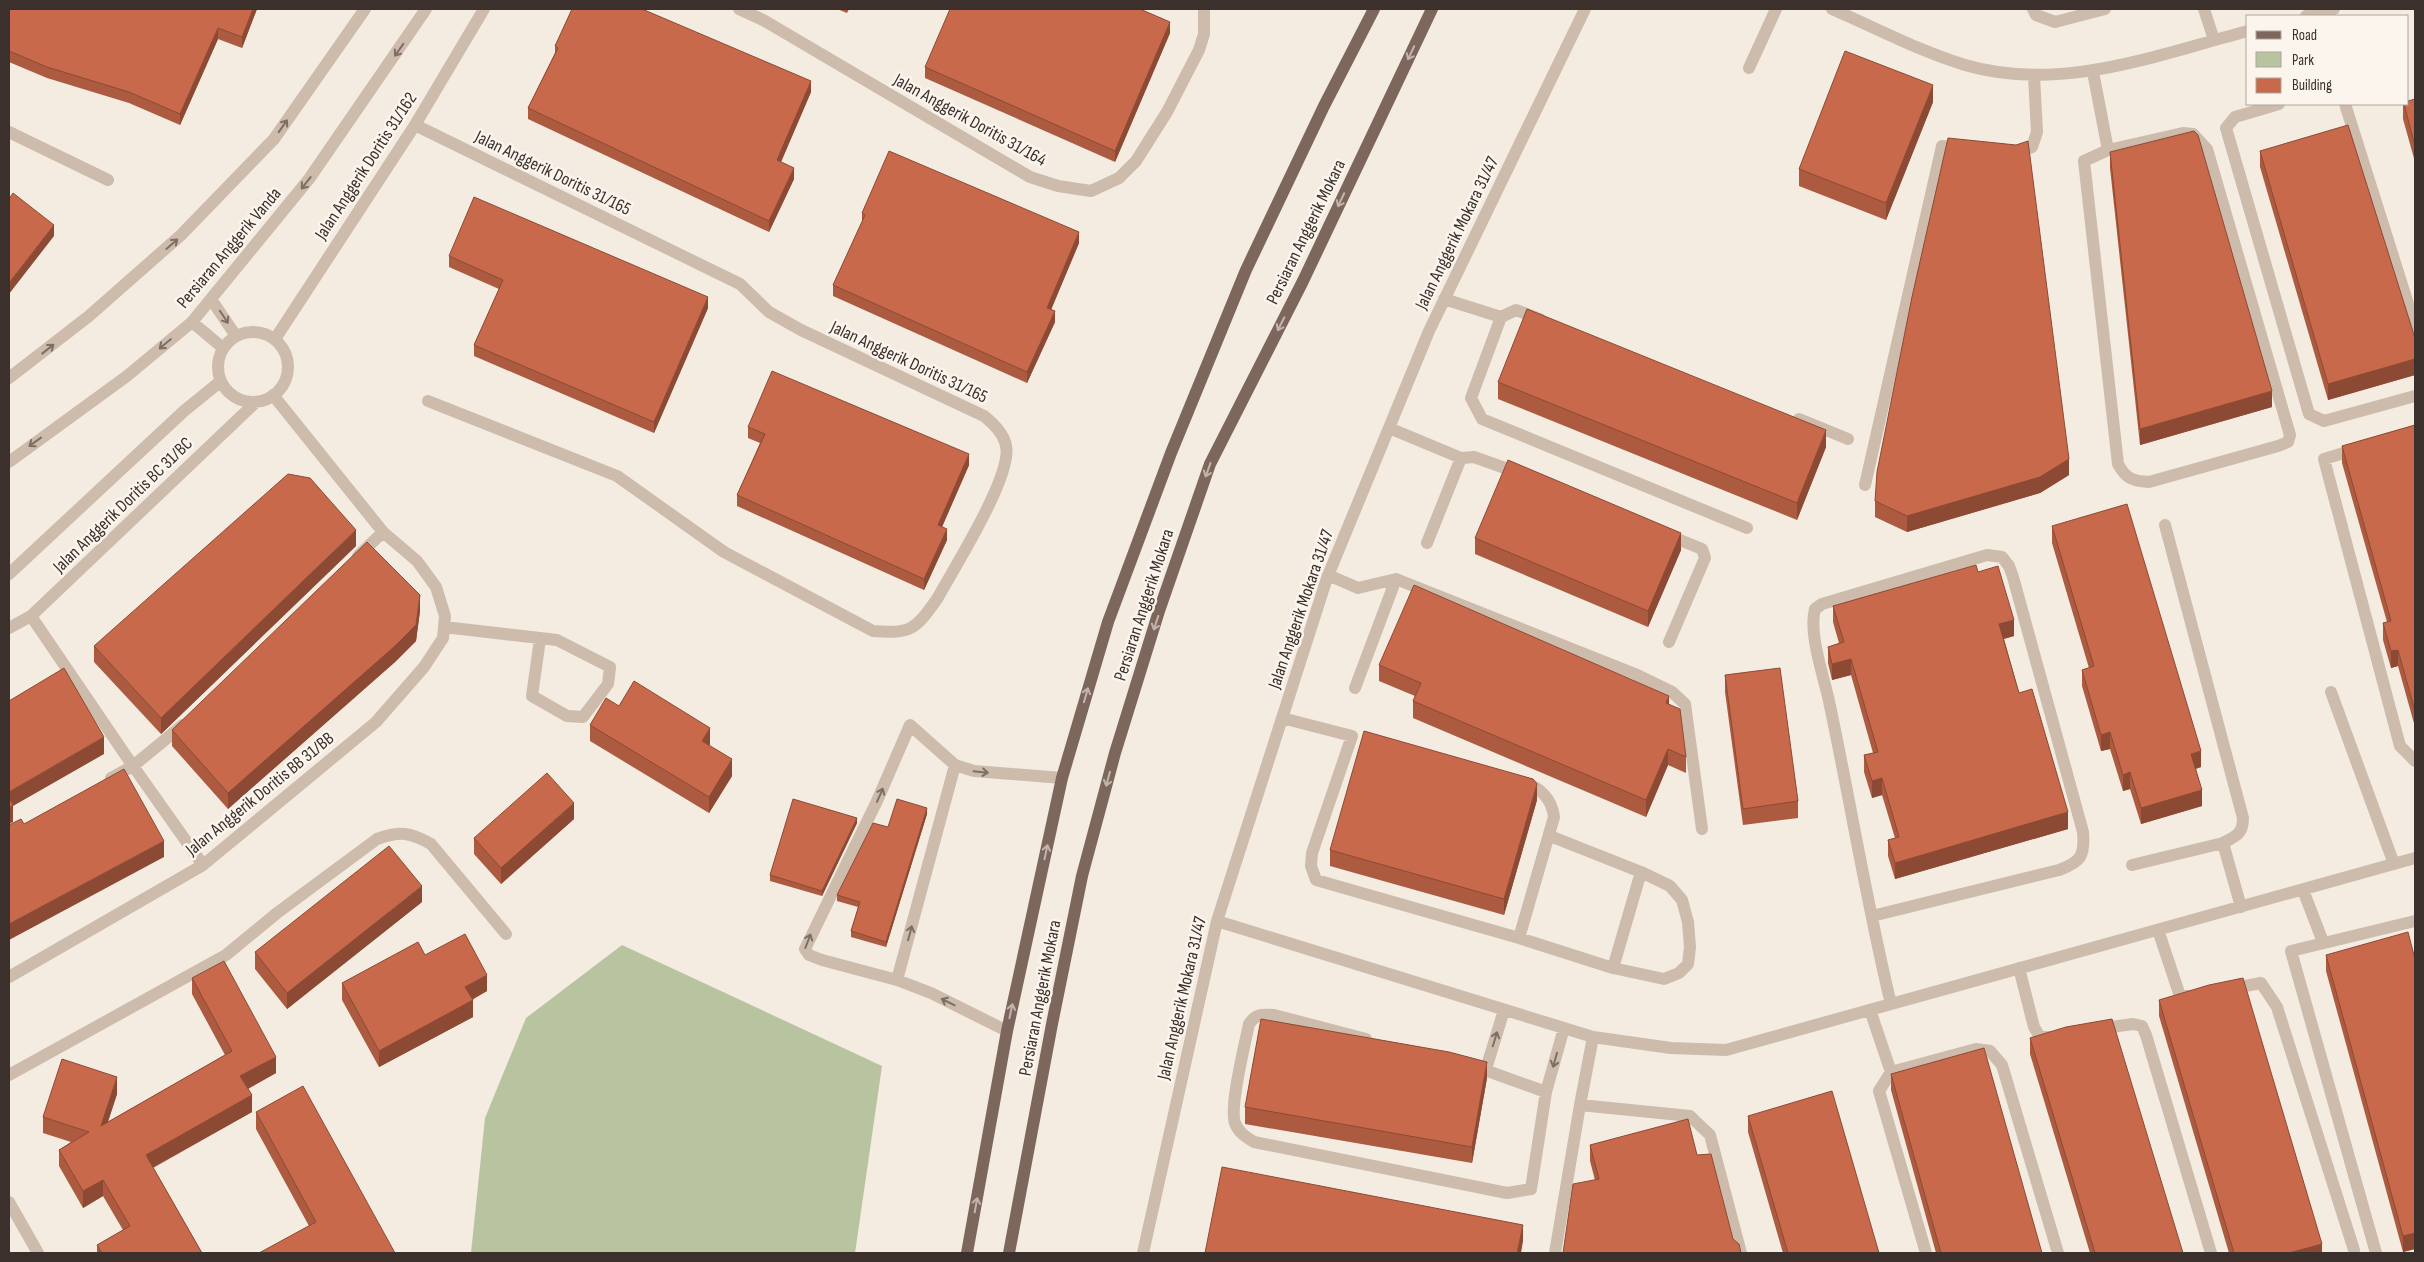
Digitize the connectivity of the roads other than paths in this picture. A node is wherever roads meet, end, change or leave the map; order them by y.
1 (365, 9) edge
2 (426, 9) edge
3 (484, 9) edge
4 (739, 9) edge
5 (1204, 9) edge
6 (1374, 9) edge
7 (1432, 9) edge
8 (1585, 9) edge
9 (1776, 9) edge
10 (1832, 9) edge
11 (2033, 9) edge
12 (2105, 9) edge
13 (2204, 9) edge
14 (2334, 9) edge
15 (2313, 15) edge
16 (2246, 32) edge
17 (2214, 40) junction
18 (1749, 68) dead end
19 (2094, 72) junction
20 (2034, 76) junction
21 (2276, 105) edge
22 (2345, 105) edge
23 (415, 125) junction
24 (9, 132) edge
25 (1980, 150) edge
26 (2108, 150) junction
27 (1998, 151) edge
28 (108, 180) dead end
29 (211, 298) junction
30 (1444, 299) junction
31 (1501, 317) junction
32 (192, 322) junction
33 (1552, 324) edge
34 (2415, 326) edge
35 (236, 336) junction
36 (275, 339) junction
37 (223, 348) junction
38 (9, 378) edge
39 (221, 381) junction
40 (273, 395) junction
41 (2415, 396) edge
42 (428, 401) dead end
43 (256, 402) junction
44 (1784, 414) edge
45 (1389, 428) junction
46 (1848, 439) dead end
47 (2370, 446) edge
48 (1461, 458) junction
49 (9, 462) edge
50 (1532, 478) edge
51 (1865, 486) dead end
52 (2165, 525) dead end
53 (1747, 528) dead end
54 (1657, 530) edge
55 (383, 532) junction
56 (1427, 543) dead end
57 (348, 566) edge
58 (9, 574) edge
59 (1328, 576) junction
60 (1396, 580) junction
61 (32, 616) junction
62 (444, 627) junction
63 (9, 628) edge
64 (540, 639) junction
65 (1669, 642) dead end
66 (1355, 688) dead end
67 (2331, 692) dead end
68 (195, 713) edge
69 (1282, 718) junction
70 (2415, 761) edge
71 (955, 765) junction
72 (133, 766) junction
73 (1062, 778) junction
74 (1509, 779) edge
75 (100, 784) edge
76 (1702, 829) dead end
77 (1550, 836) junction
78 (2223, 842) junction
79 (2415, 858) edge
80 (2394, 864) junction
81 (203, 865) junction
82 (2132, 865) dead end
83 (1641, 872) junction
84 (2304, 890) junction
85 (2241, 907) junction
86 (1872, 916) junction
87 (1217, 921) junction
88 (2415, 921) edge
89 (2158, 930) junction
90 (506, 934) dead end
91 (1519, 938) junction
92 (2324, 942) junction
93 (1613, 968) junction
94 (2019, 968) junction
95 (9, 977) edge
96 (897, 980) junction
97 (1892, 1004) junction
98 (1504, 1010) junction
99 (1870, 1010) junction
100 (1564, 1028) junction
101 (1007, 1031) junction
102 (2085, 1032) edge
103 (2066, 1035) edge
104 (1592, 1037) junction
105 (1380, 1042) edge
106 (1457, 1062) edge
107 (1486, 1069) junction
108 (1891, 1072) junction
109 (9, 1075) edge
110 (1546, 1092) junction
111 (1580, 1105) junction
112 (9, 1202) edge
113 (2354, 1250) dead end
114 (38, 1253) edge
115 (968, 1253) edge
116 (1009, 1253) edge
117 (1143, 1253) edge
118 (1555, 1253) edge
119 (1742, 1253) edge
120 (1926, 1253) edge
121 (2058, 1253) edge
122 (2211, 1253) edge
123 (2376, 1253) edge

38 -> 1 street
2 -> 29 street, Persiaran Anggerik Vanda
3 - 23 street, Jalan Anggerik Doritis 31/162
4 - 5 street, Jalan Anggerik Doritis 31/164
73 -> 6 main road, Persiaran Anggerik Mokara
7 -> 116 main road, Persiaran Anggerik Mokara
8 - 30 street, Jalan Anggerik Mokara 31/47
9 - 18 street
10 - 20 street
11 - 12 street
13 - 17 street
14 - 15 street
16 - 17 street
17 - 19 street
19 - 20 street
19 - 26 street
20 - 27 street
21 - 41 street
22 - 34 street
23 - 36 street, Jalan Anggerik Doritis 31/162
23 - 42 street, Jalan Anggerik Doritis 31/165
24 - 28 street
25 - 51 street
26 - 26 street
29 - 32 street, Persiaran Anggerik Vanda
29 -> 35 street
30 - 31 street
30 - 45 street, Jalan Anggerik Mokara 31/47
31 - 33 street
31 - 53 street
32 - 37 street
32 -> 49 street, Persiaran Anggerik Vanda
35 - 36 street
35 - 37 street
36 - 40 street
37 - 39 street
39 - 43 street
39 - 58 street
40 - 43 street
40 - 55 street
43 - 61 street, Jalan Anggerik Doritis BC 31/BC
44 - 46 street
45 - 48 street
45 - 59 street, Jalan Anggerik Mokara 31/47
47 - 70 street
48 - 50 street
48 - 56 street
52 - 78 street
54 - 65 street
55 - 57 street
55 - 62 street
59 - 60 street
59 - 69 street, Jalan Anggerik Mokara 31/47
60 - 66 street
60 - 76 street
61 - 63 street, Jalan Anggerik Doritis BC 31/BC
61 - 72 street
62 - 64 street
62 - 81 street, Jalan Anggerik Doritis BB 31/BB
64 - 64 street
67 - 80 street
68 - 72 street
69 - 87 street, Jalan Anggerik Mokara 31/47
69 - 91 street
71 -> 73 street
96 -> 71 street
96 -> 71 street
72 - 75 street
72 - 81 street
101 -> 73 main road, Persiaran Anggerik Mokara
74 - 77 street
77 - 83 street
77 - 91 street
78 - 82 street
78 - 85 street
79 - 80 street
80 - 84 street
81 - 95 street, Jalan Anggerik Doritis BB 31/BB
83 - 93 street
83 - 93 street
84 - 85 street
84 - 92 street
85 - 89 street
86 - 86 street
86 - 97 street
87 - 98 street
87 - 117 street, Jalan Anggerik Mokara 31/47
88 - 92 street
89 - 94 street
89 - 113 street
90 - 109 street
91 - 93 street
92 - 123 street
94 - 97 street
94 - 103 street
101 -> 96 street
97 - 99 street
98 - 100 street
107 -> 98 street
99 - 104 street
99 - 108 street
100 - 104 street
100 -> 110 street
115 -> 101 main road, Persiaran Anggerik Mokara
102 - 122 street
104 - 111 street
105 - 110 street
106 - 107 street
107 - 110 street
108 - 120 street
108 - 121 street
111 - 118 street
111 - 119 street
112 - 114 street

